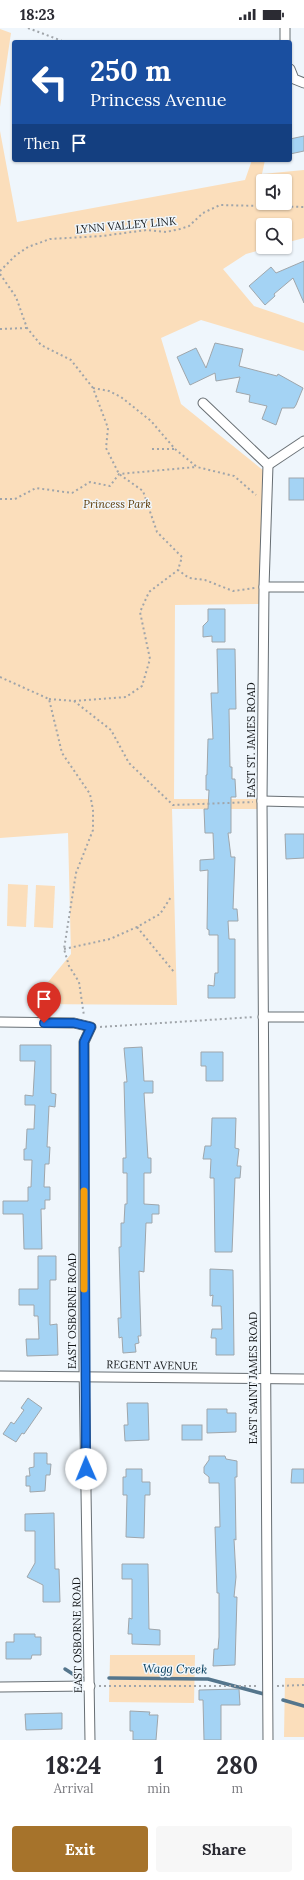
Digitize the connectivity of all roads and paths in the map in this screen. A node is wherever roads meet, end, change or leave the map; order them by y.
1 (28, 28) edge
2 (285, 28) edge
3 (60, 40) edge
4 (285, 40) edge
5 (292, 74) edge
6 (304, 82) edge
7 (304, 207) edge
8 (0, 270) edge
9 (0, 274) edge
10 (27, 328) junction
11 (0, 329) edge
12 (93, 388) junction
13 (204, 403) dead end
14 (304, 441) edge
15 (152, 449) dead end
16 (175, 449) junction
17 (268, 465) junction
18 (197, 467) junction
19 (119, 474) junction
20 (0, 499) edge
21 (268, 508) junction
22 (178, 570) junction
23 (304, 586) edge
24 (264, 587) junction
25 (0, 677) edge
26 (49, 699) junction
27 (74, 700) junction
28 (262, 801) junction
29 (304, 802) edge
30 (171, 897) dead end
31 (137, 927) junction
32 (64, 949) junction
33 (174, 972) dead end
34 (263, 1016) junction
35 (304, 1017) edge
36 (0, 1022) edge
37 (88, 1026) junction
38 (0, 1376) edge
39 (85, 1376) junction
40 (265, 1379) junction
41 (304, 1380) edge
42 (90, 1686) junction
43 (254, 1686) dead end
44 (0, 1687) edge
45 (90, 1740) edge
46 (268, 1740) edge

1 - 3 path
2 - 4 street
5 - 6 street
7 - 8 path, LYNN VALLEY LINK
9 - 10 path
10 - 11 path
10 - 12 path
12 - 16 path
12 - 19 path
13 - 17 street
14 - 17 street
15 - 16 path
16 - 18 path
17 - 21 street, EAST ST. JAMES ROAD
18 - 19 path
18 - 21 path
19 - 20 path
19 - 22 path
21 - 24 street, EAST ST. JAMES ROAD
22 - 24 path
22 - 27 path
23 - 24 street
24 - 28 street, EAST ST. JAMES ROAD
25 - 26 path
26 - 27 path
26 - 32 path
27 - 28 path
28 - 29 street
28 - 34 street, EAST ST. JAMES ROAD
30 - 31 path
31 - 32 path
31 - 33 path
32 - 37 path
34 - 35 street
34 - 37 path
34 - 40 street, EAST SAINT JAMES ROAD
36 - 37 street
37 - 39 street, EAST OSBORNE ROAD
38 - 39 street, REGENT AVENUE
39 - 40 street, REGENT AVENUE
39 - 42 street, EAST OSBORNE ROAD
40 - 41 street, REGENT AVENUE
40 - 46 street, EAST SAINT JAMES ROAD
42 - 43 path
42 - 44 street
42 - 45 street, EAST OSBORNE ROAD

